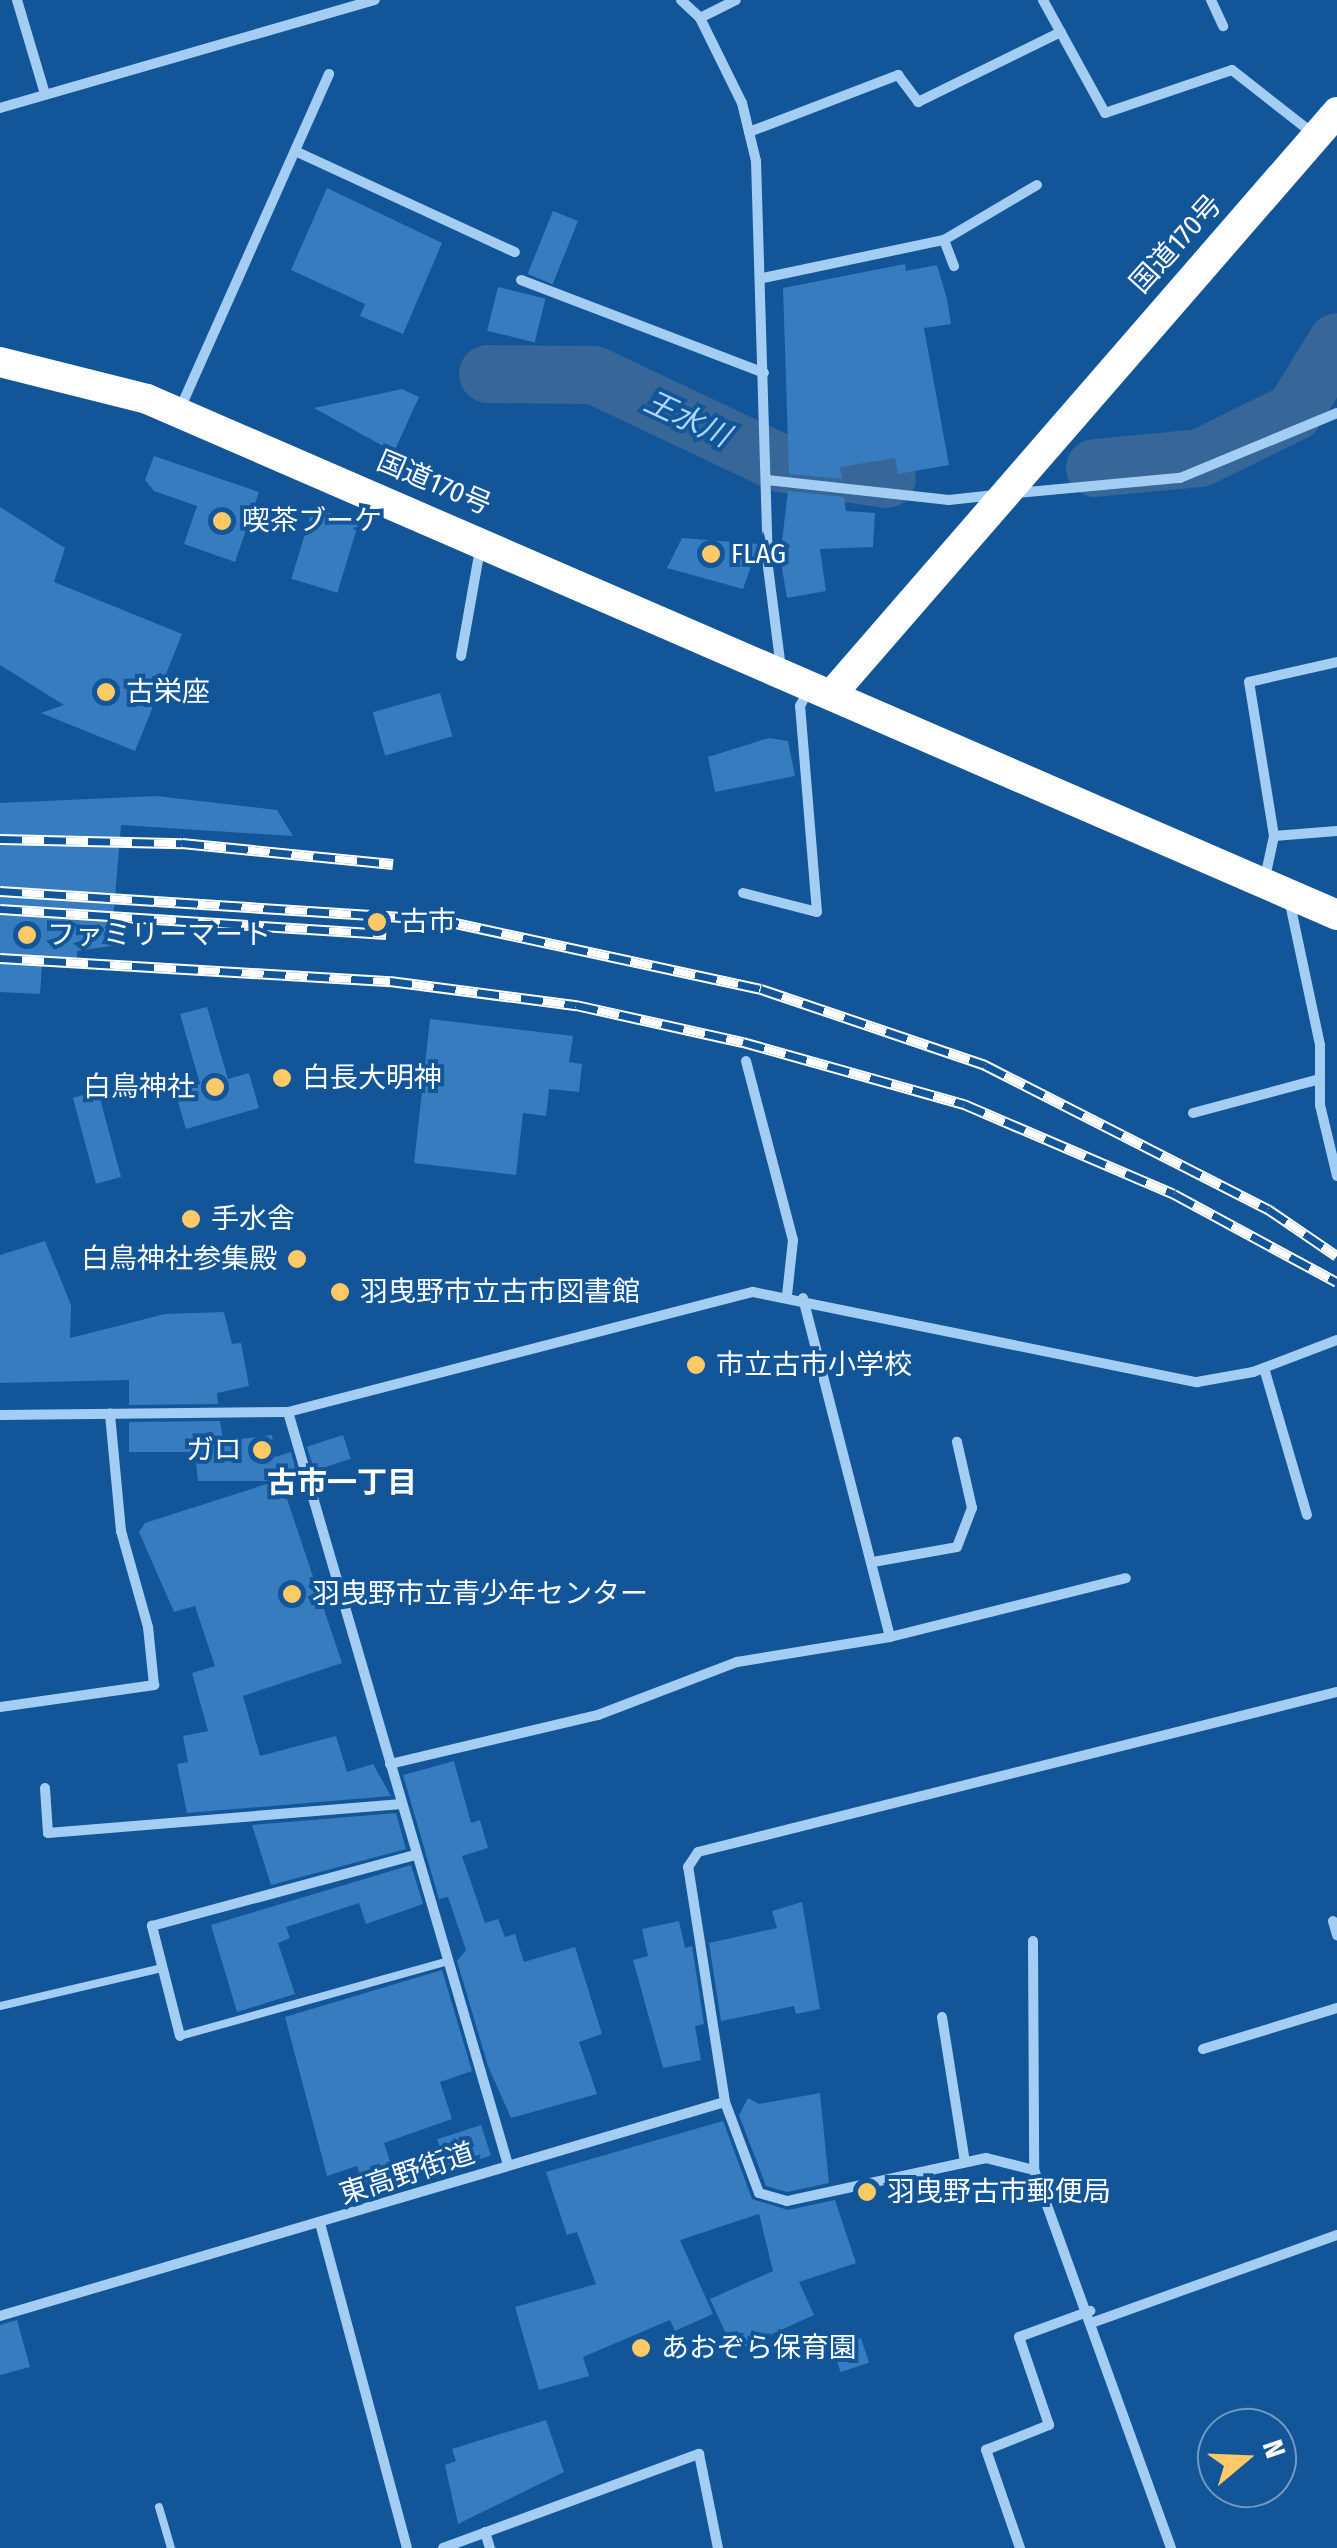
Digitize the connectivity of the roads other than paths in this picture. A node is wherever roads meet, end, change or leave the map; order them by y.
1 (17, 0) edge
2 (375, 0) edge
3 (680, 0) edge
4 (736, 0) edge
5 (1043, 0) edge
6 (1212, 0) edge
7 (700, 18) junction
8 (1223, 26) dead end
9 (1060, 32) junction
10 (329, 74) dead end
11 (45, 94) junction
12 (0, 108) edge
13 (1337, 112) edge
14 (750, 132) junction
15 (1316, 136) junction
16 (295, 151) junction
17 (1037, 185) dead end
18 (944, 240) junction
19 (516, 252) dead end
20 (954, 266) dead end
21 (763, 278) junction
22 (521, 280) dead end
23 (0, 362) edge
24 (764, 373) junction
25 (179, 412) junction
26 (1337, 413) edge
27 (767, 480) junction
28 (998, 495) junction
29 (482, 538) junction
30 (462, 656) dead end
31 (1337, 662) edge
32 (781, 672) junction
33 (820, 691) junction
34 (1337, 830) edge
35 (1274, 836) junction
36 (1276, 888) junction
37 (743, 893) dead end
38 (1337, 915) edge
39 (746, 1060) dead end
40 (1320, 1079) junction
41 (1193, 1113) dead end
42 (1337, 1176) edge
43 (787, 1295) junction
44 (803, 1298) junction
45 (1337, 1340) edge
46 (1264, 1368) junction
47 (288, 1412) junction
48 (110, 1414) junction
49 (0, 1415) edge
50 (958, 1442) dead end
51 (1307, 1514) dead end
52 (872, 1562) junction
53 (1126, 1578) dead end
54 (890, 1637) junction
55 (1337, 1692) edge
56 (0, 1707) edge
57 (390, 1764) junction
58 (45, 1788) dead end
59 (402, 1804) junction
60 (416, 1855) junction
61 (1333, 1921) dead end
62 (1337, 1934) edge
63 (1033, 1941) dead end
64 (448, 1961) junction
65 (162, 1968) junction
66 (0, 2006) edge
67 (1337, 2008) edge
68 (942, 2017) dead end
69 (180, 2036) joint
70 (1203, 2049) dead end
71 (724, 2102) junction
72 (965, 2162) junction
73 (508, 2164) junction
74 (1034, 2170) junction
75 (321, 2227) junction
76 (1337, 2235) edge
77 (0, 2316) edge
78 (1092, 2317) junction
79 (159, 2506) dead end
80 (485, 2532) junction
81 (172, 2548) edge
82 (406, 2548) edge
83 (443, 2548) edge
84 (490, 2548) edge
85 (718, 2548) edge
86 (1020, 2548) edge
87 (1171, 2548) edge

1 - 11 street
2 - 11 street
3 - 7 street
4 - 7 street
5 - 9 street
6 - 8 street
7 - 14 street
9 - 14 street
9 - 15 street
10 - 16 street
11 - 12 street
13 - 15 highway, 国道170号
14 - 21 street
15 - 28 highway, 国道170号
16 - 19 street
16 - 25 street
17 - 18 street
18 - 20 street
18 - 21 street
21 - 24 street
22 - 24 street
23 - 25 highway, 国道170号
24 - 27 street
25 - 29 highway, 国道170号
26 - 28 street
27 - 28 street
27 - 32 street
28 - 33 highway, 国道170号
29 - 30 street
29 - 32 highway, 国道170号
31 - 35 street
32 - 33 highway, 国道170号
33 - 36 highway, 国道170号
33 - 37 street
34 - 35 street
35 - 36 street
36 - 38 highway, 国道170号
36 - 40 street
39 - 43 street
40 - 41 street
40 - 42 street
43 - 44 street
43 - 47 street
44 - 46 street
44 - 52 street
45 - 46 street
46 - 51 street
47 - 48 street
47 - 57 street
48 - 49 street
48 - 56 street
50 - 52 street
52 - 54 street
53 - 54 street
54 - 57 street
55 - 71 street
57 - 59 street
58 - 59 street
59 - 60 street
60 - 64 street
60 - 65 street
61 - 62 street
63 - 74 street
64 - 69 lane
64 - 73 street
65 - 66 lane
65 - 69 street
67 - 70 street
68 - 72 street
71 - 72 street
71 - 73 street, 東高野街道
72 - 74 street
73 - 75 street, 東高野街道
74 - 78 street
75 - 77 street, 東高野街道
75 - 82 street
76 - 78 street
78 - 86 street
78 - 87 street
79 - 81 lane
80 - 83 street
80 - 84 street
80 - 85 street

